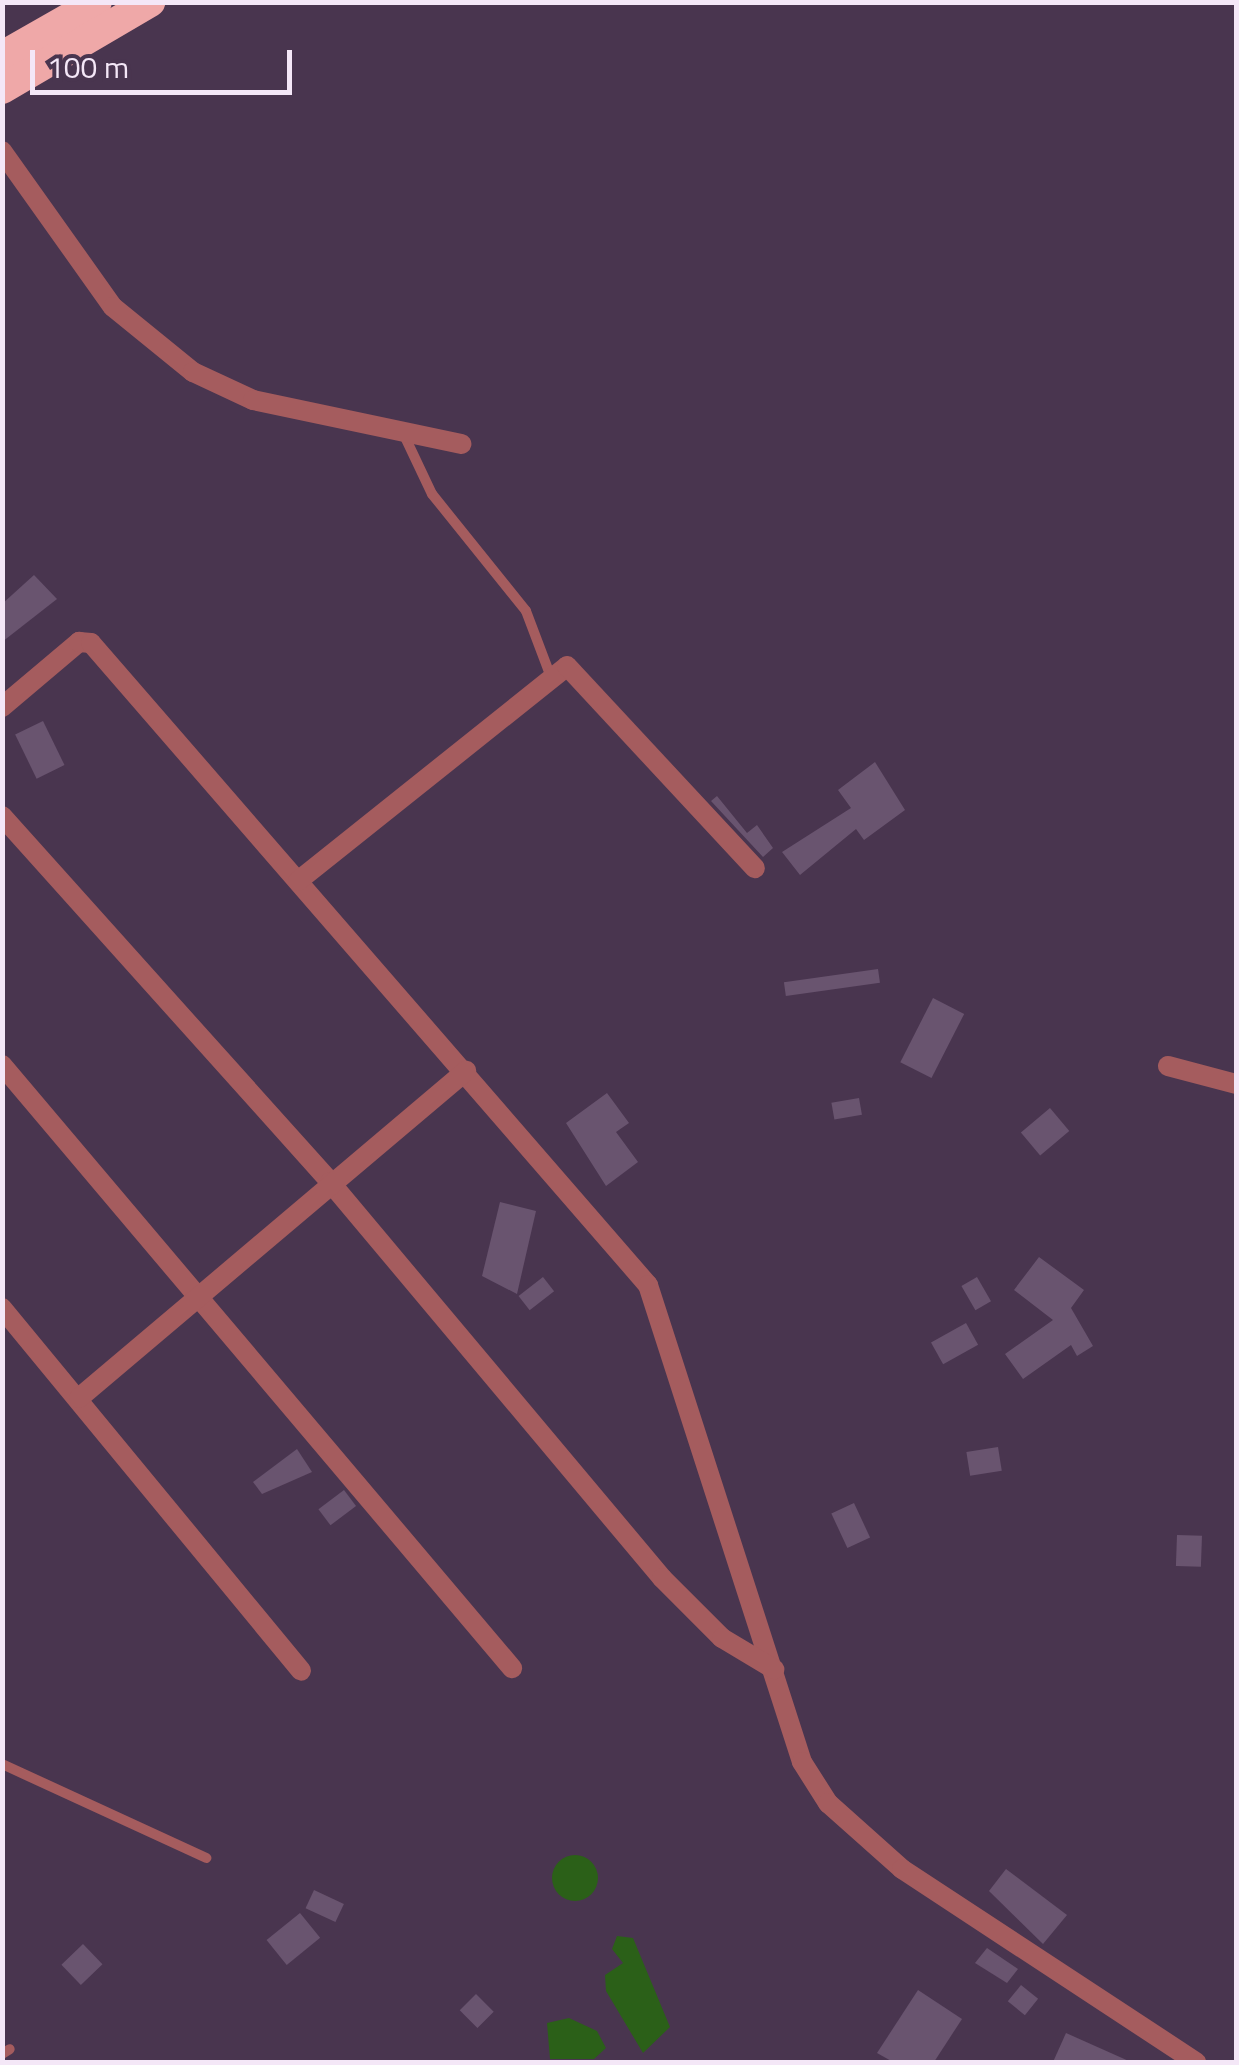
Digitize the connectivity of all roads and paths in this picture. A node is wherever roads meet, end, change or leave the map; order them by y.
1 (96, 2) edge
2 (150, 2) edge
3 (2, 56) edge
4 (2, 89) edge
5 (7, 158) edge
6 (405, 437) junction
7 (461, 444) dead end
8 (548, 672) junction
9 (2, 707) edge
10 (2, 816) edge
11 (755, 868) dead end
12 (298, 881) junction
13 (2, 1065) edge
14 (1168, 1066) dead end
15 (466, 1071) junction
16 (1236, 1084) edge
17 (330, 1182) junction
18 (203, 1298) junction
19 (2, 1308) edge
20 (79, 1398) junction
21 (512, 1668) dead end
22 (774, 1668) junction
23 (301, 1671) dead end
24 (2, 1764) edge
25 (206, 1858) dead end
26 (1196, 2062) edge

1 - 3 highway
2 - 4 highway
5 - 6 street
6 - 7 street
6 - 8 lane
8 - 11 street
8 - 12 street
9 - 12 street
10 - 17 street
12 - 15 street
13 - 18 street
14 - 16 street
15 - 17 street
15 - 22 street
17 - 18 street
17 - 22 street
18 - 20 street
18 - 21 street
19 - 20 street
20 - 23 street
22 - 26 street
24 - 25 lane

